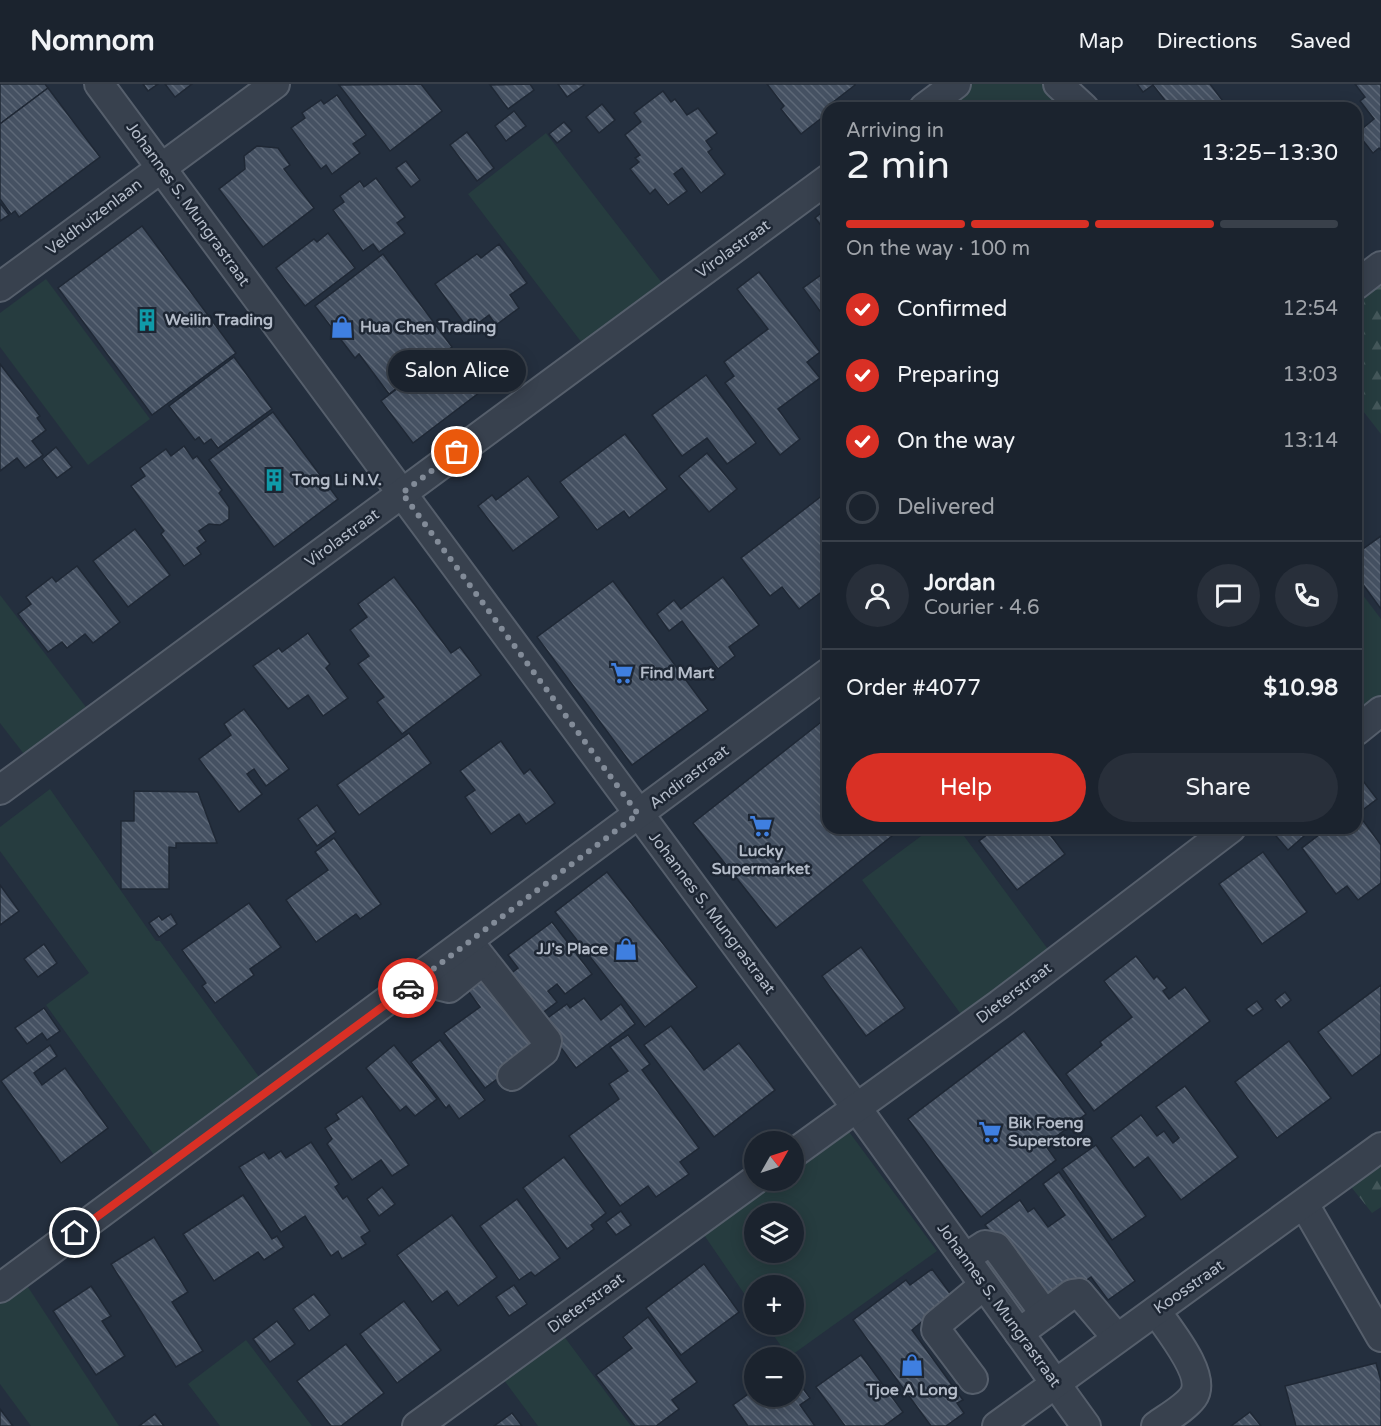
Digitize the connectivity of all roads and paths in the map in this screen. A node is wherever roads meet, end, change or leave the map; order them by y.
1 (99, 84) edge
2 (275, 84) edge
3 (956, 84) edge
4 (1058, 84) edge
5 (932, 102) edge
6 (1078, 102) edge
7 (161, 167) junction
8 (822, 183) edge
9 (1381, 266) edge
10 (1362, 280) edge
11 (0, 287) edge
12 (402, 493) junction
13 (822, 678) edge
14 (1381, 711) edge
15 (1362, 726) edge
16 (0, 790) edge
17 (638, 814) junction
18 (1223, 834) edge
19 (475, 951) junction
20 (512, 1076) dead end
21 (856, 1107) junction
22 (804, 1146) edge
23 (1381, 1147) edge
24 (744, 1188) edge
25 (1304, 1204) junction
26 (965, 1258) junction
27 (984, 1285) junction
28 (0, 1288) edge
29 (1155, 1311) junction
30 (1045, 1314) junction
31 (1019, 1333) junction
32 (1381, 1337) edge
33 (1117, 1338) junction
34 (974, 1379) dead end
35 (1055, 1383) junction
36 (1007, 1424) edge
37 (417, 1426) edge
38 (1086, 1426) edge
39 (1156, 1426) edge

1 - 7 street, Johannes S. Mungrastraat
2 - 7 street, Veldhuizenlaan
3 - 5 street
4 - 6 street
7 - 11 street, Veldhuizenlaan
7 - 12 street, Johannes S. Mungrastraat
8 - 12 street, Virolastraat
9 - 10 street
12 - 16 street, Virolastraat
12 - 17 street, Johannes S. Mungrastraat
13 - 17 street, Andirastraat
14 - 15 street
17 - 19 street, Andirastraat
17 - 21 street, Johannes S. Mungrastraat
18 - 21 street, Dieterstraat
19 - 20 street
19 - 28 street, Andirastraat
21 - 22 street, Dieterstraat
21 - 26 street, Johannes S. Mungrastraat
23 - 25 street, Koosstraat
24 - 37 street, Dieterstraat
25 - 29 street, Koosstraat
25 - 32 street
26 - 27 street, Johannes S. Mungrastraat
26 - 30 street
27 - 31 street, Johannes S. Mungrastraat
27 - 34 street
29 - 33 street, Koosstraat
29 - 39 street
30 - 31 street
30 - 33 street
31 - 35 street, Johannes S. Mungrastraat
33 - 35 street, Koosstraat
35 - 36 street, Koosstraat
35 - 38 street, Johannes S. Mungrastraat

